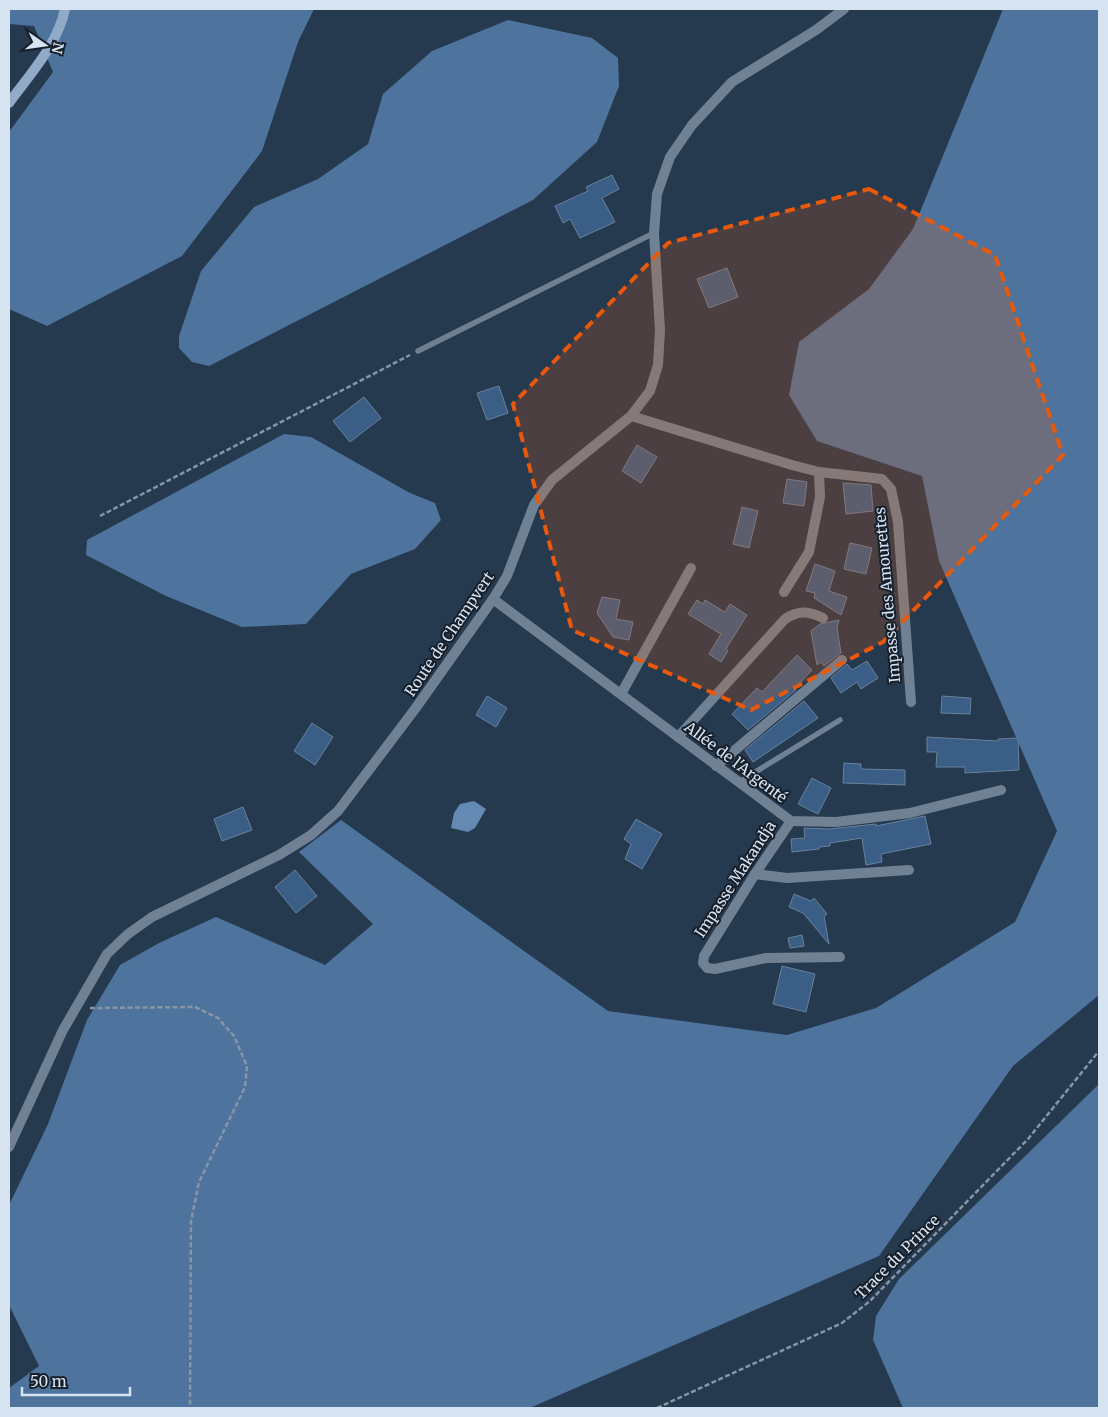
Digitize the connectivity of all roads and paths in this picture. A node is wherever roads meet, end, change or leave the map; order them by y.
1 (66, 9) edge
2 (844, 9) edge
3 (9, 103) edge
4 (654, 234) junction
5 (418, 351) joint
6 (630, 416) junction
7 (819, 472) junction
8 (100, 516) dead end
9 (691, 568) dead end
10 (784, 592) dead end
11 (493, 599) junction
12 (823, 618) dead end
13 (842, 660) dead end
14 (621, 694) junction
15 (911, 702) dead end
16 (840, 720) dead end
17 (678, 737) junction
18 (716, 766) junction
19 (739, 782) junction
20 (1001, 790) dead end
21 (791, 821) junction
22 (910, 870) dead end
23 (754, 874) junction
24 (840, 957) dead end
25 (76, 1009) junction
26 (1099, 1051) edge
27 (9, 1147) edge
28 (190, 1408) edge
29 (656, 1408) edge

1 - 3 street
2 - 4 street, Route de Champvert
4 - 5 lane
4 - 6 street, Route de Champvert
5 - 8 path
6 - 7 street, Impasse des Amourettes
6 - 11 street, Route de Champvert
7 - 10 street
7 - 15 street, Impasse des Amourettes
9 - 14 street
11 - 14 street, Allée de l'Argenté
11 - 25 street, Route de Champvert
12 - 17 street
13 - 18 street
14 - 17 street, Allée de l'Argenté
16 - 19 lane
17 - 18 street, Allée de l'Argenté
18 - 19 street, Allée de l'Argenté
19 - 21 street, Allée de l'Argenté
20 - 21 street, Allée de l'Argenté
21 - 23 street, Impasse Makandja
22 - 23 street
23 - 24 street, Impasse Makandja
25 - 27 street, Route de Champvert
25 - 28 path
26 - 29 path, Trace du Prince

